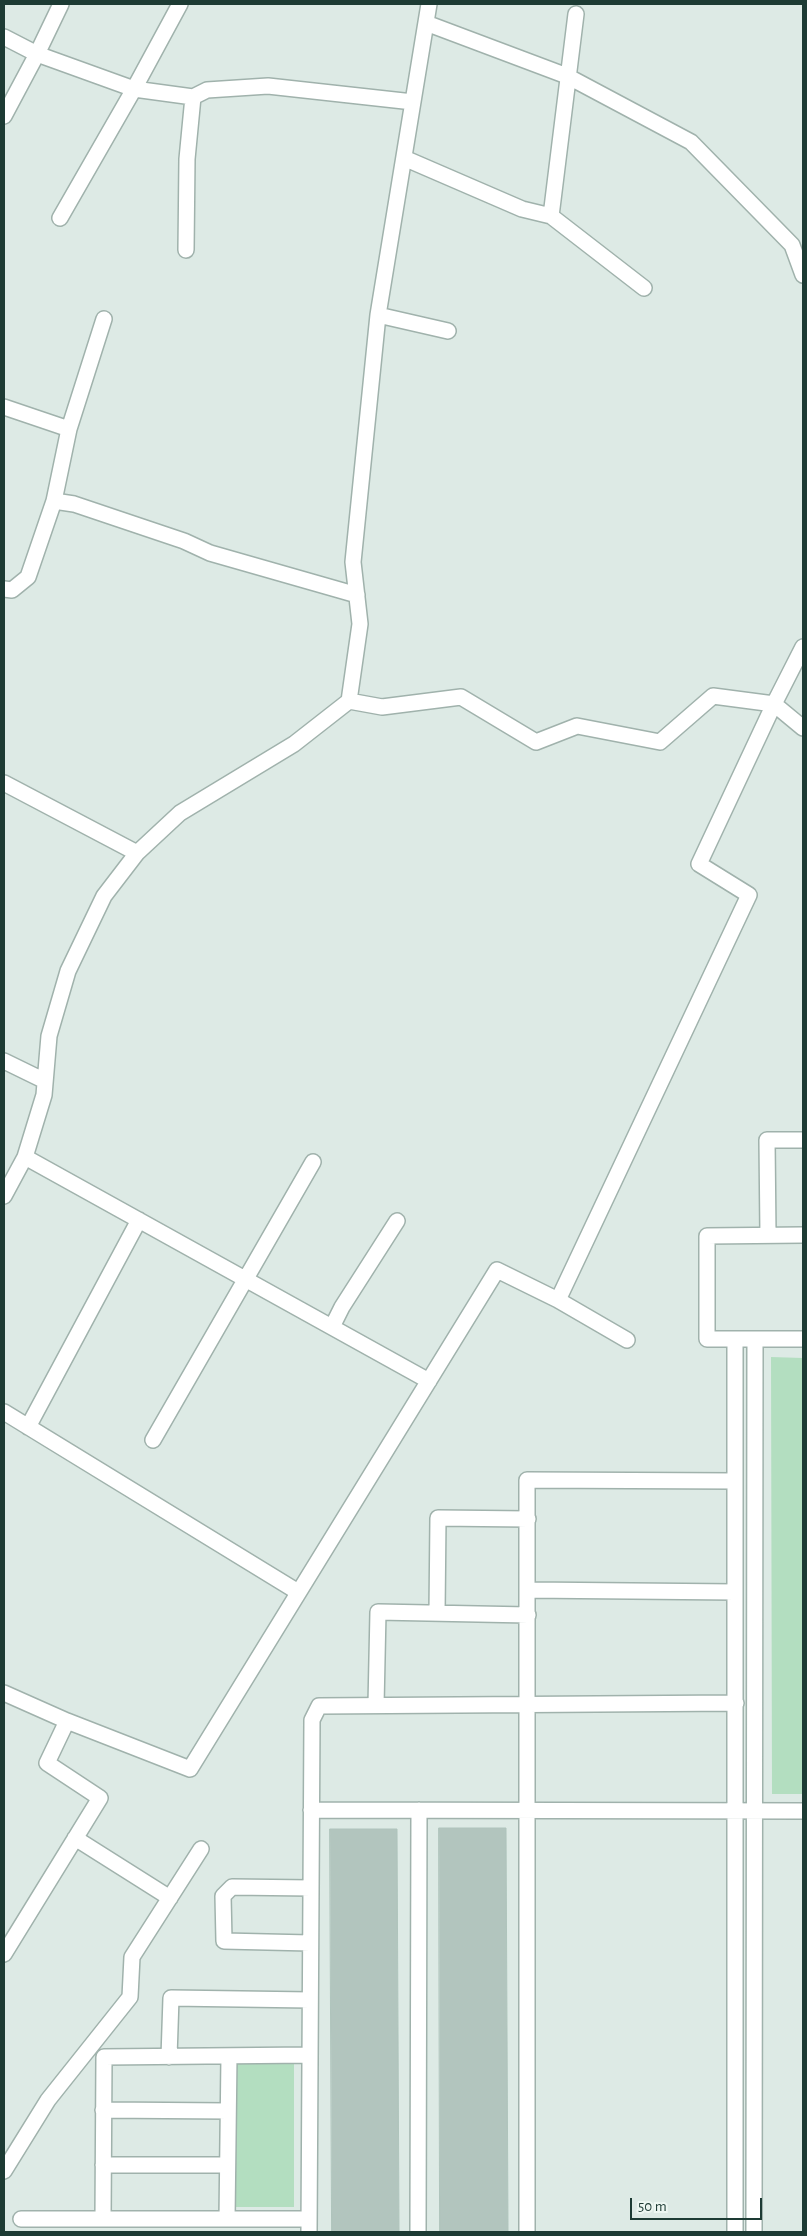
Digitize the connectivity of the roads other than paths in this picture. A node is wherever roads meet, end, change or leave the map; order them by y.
1 (61, 4) edge
2 (180, 4) edge
3 (429, 4) edge
4 (576, 14) dead end
5 (426, 23) junction
6 (4, 36) edge
7 (37, 54) junction
8 (567, 76) junction
9 (134, 89) junction
10 (193, 97) junction
11 (413, 102) junction
12 (4, 116) edge
13 (404, 158) junction
14 (551, 216) junction
15 (60, 218) dead end
16 (798, 241) edge
17 (186, 250) dead end
18 (803, 275) edge
19 (644, 288) dead end
20 (378, 316) junction
21 (104, 319) dead end
22 (448, 331) dead end
23 (4, 406) edge
24 (69, 429) junction
25 (54, 501) junction
26 (4, 589) edge
27 (357, 595) junction
28 (803, 647) edge
29 (349, 700) junction
30 (774, 704) junction
31 (803, 728) edge
32 (4, 782) edge
33 (137, 853) junction
34 (4, 1061) edge
35 (45, 1081) junction
36 (803, 1140) edge
37 (25, 1157) junction
38 (313, 1162) dead end
39 (4, 1196) edge
40 (139, 1220) junction
41 (397, 1220) dead end
42 (768, 1235) junction
43 (803, 1235) edge
44 (246, 1279) junction
45 (558, 1300) junction
46 (332, 1327) junction
47 (735, 1338) junction
48 (755, 1339) junction
49 (803, 1339) edge
50 (627, 1340) dead end
51 (429, 1380) junction
52 (4, 1412) edge
53 (28, 1427) junction
54 (153, 1440) dead end
55 (735, 1481) junction
56 (528, 1519) junction
57 (528, 1590) junction
58 (298, 1592) junction
59 (735, 1592) junction
60 (437, 1613) junction
61 (528, 1615) junction
62 (4, 1693) edge
63 (736, 1704) junction
64 (528, 1705) junction
65 (376, 1706) junction
66 (67, 1721) junction
67 (311, 1810) junction
68 (419, 1810) junction
69 (529, 1810) junction
70 (754, 1810) junction
71 (735, 1811) junction
72 (803, 1811) edge
73 (75, 1838) junction
74 (201, 1849) dead end
75 (311, 1888) junction
76 (170, 1898) junction
77 (310, 1943) junction
78 (4, 1954) edge
79 (310, 2000) junction
80 (310, 2055) junction
81 (169, 2056) junction
82 (229, 2056) junction
83 (103, 2110) junction
84 (228, 2111) junction
85 (103, 2165) junction
86 (228, 2165) junction
87 (4, 2170) edge
88 (20, 2219) dead end
89 (103, 2219) junction
90 (226, 2219) junction
91 (309, 2225) edge
92 (64, 2226) edge
93 (418, 2232) edge
94 (527, 2232) edge
95 (735, 2232) edge
96 (754, 2232) edge

1 - 7 street
2 - 9 street
3 - 5 street
4 - 8 street
5 - 8 street
5 - 11 street
6 - 7 street
7 - 9 street
7 - 12 street
8 - 14 street
8 - 16 street
9 - 10 street
9 - 15 street
10 - 11 street
10 - 17 street
11 - 13 street
13 - 14 street
13 - 20 street
14 - 19 street
16 - 18 street
20 - 22 street
20 - 27 street
21 - 24 street
23 - 24 street
24 - 25 street
25 - 26 street
25 - 27 street
27 - 29 street
28 - 30 street
29 - 30 street
29 - 33 street
30 - 31 street
30 - 45 street
32 - 33 street
33 - 35 street
34 - 35 street
35 - 37 street
36 - 42 street
37 - 39 street
37 - 40 street
38 - 44 street
40 - 44 street
40 - 53 street
41 - 46 street
42 - 43 street
42 - 47 street
44 - 46 street
44 - 54 street
45 - 50 street
45 - 51 street
46 - 51 street
47 - 48 street
47 - 55 street
48 - 49 street
48 - 70 street
51 - 58 street
52 - 53 street
53 - 58 street
55 - 56 street
55 - 59 street
56 - 57 street
56 - 60 street
57 - 59 street
57 - 61 street
58 - 66 street
59 - 63 street
60 - 61 street
60 - 65 street
61 - 64 street
62 - 66 street
63 - 64 street
63 - 71 street
64 - 65 street
64 - 69 street
65 - 67 street
66 - 73 street
67 - 68 street
67 - 75 street
68 - 69 street
68 - 93 street
69 - 71 street
69 - 94 street
70 - 71 street
70 - 72 street
70 - 96 street
71 - 95 street
73 - 76 street
73 - 78 street
74 - 76 street
75 - 77 street
75 - 77 street
76 - 87 street
77 - 79 street
79 - 80 street
79 - 81 street
80 - 82 street
80 - 91 street
81 - 82 street
81 - 83 street
82 - 84 street
83 - 84 street
83 - 85 street
84 - 86 street
85 - 86 street
85 - 89 street
86 - 90 street
88 - 92 street
89 - 90 street
89 - 92 street
90 - 91 street

